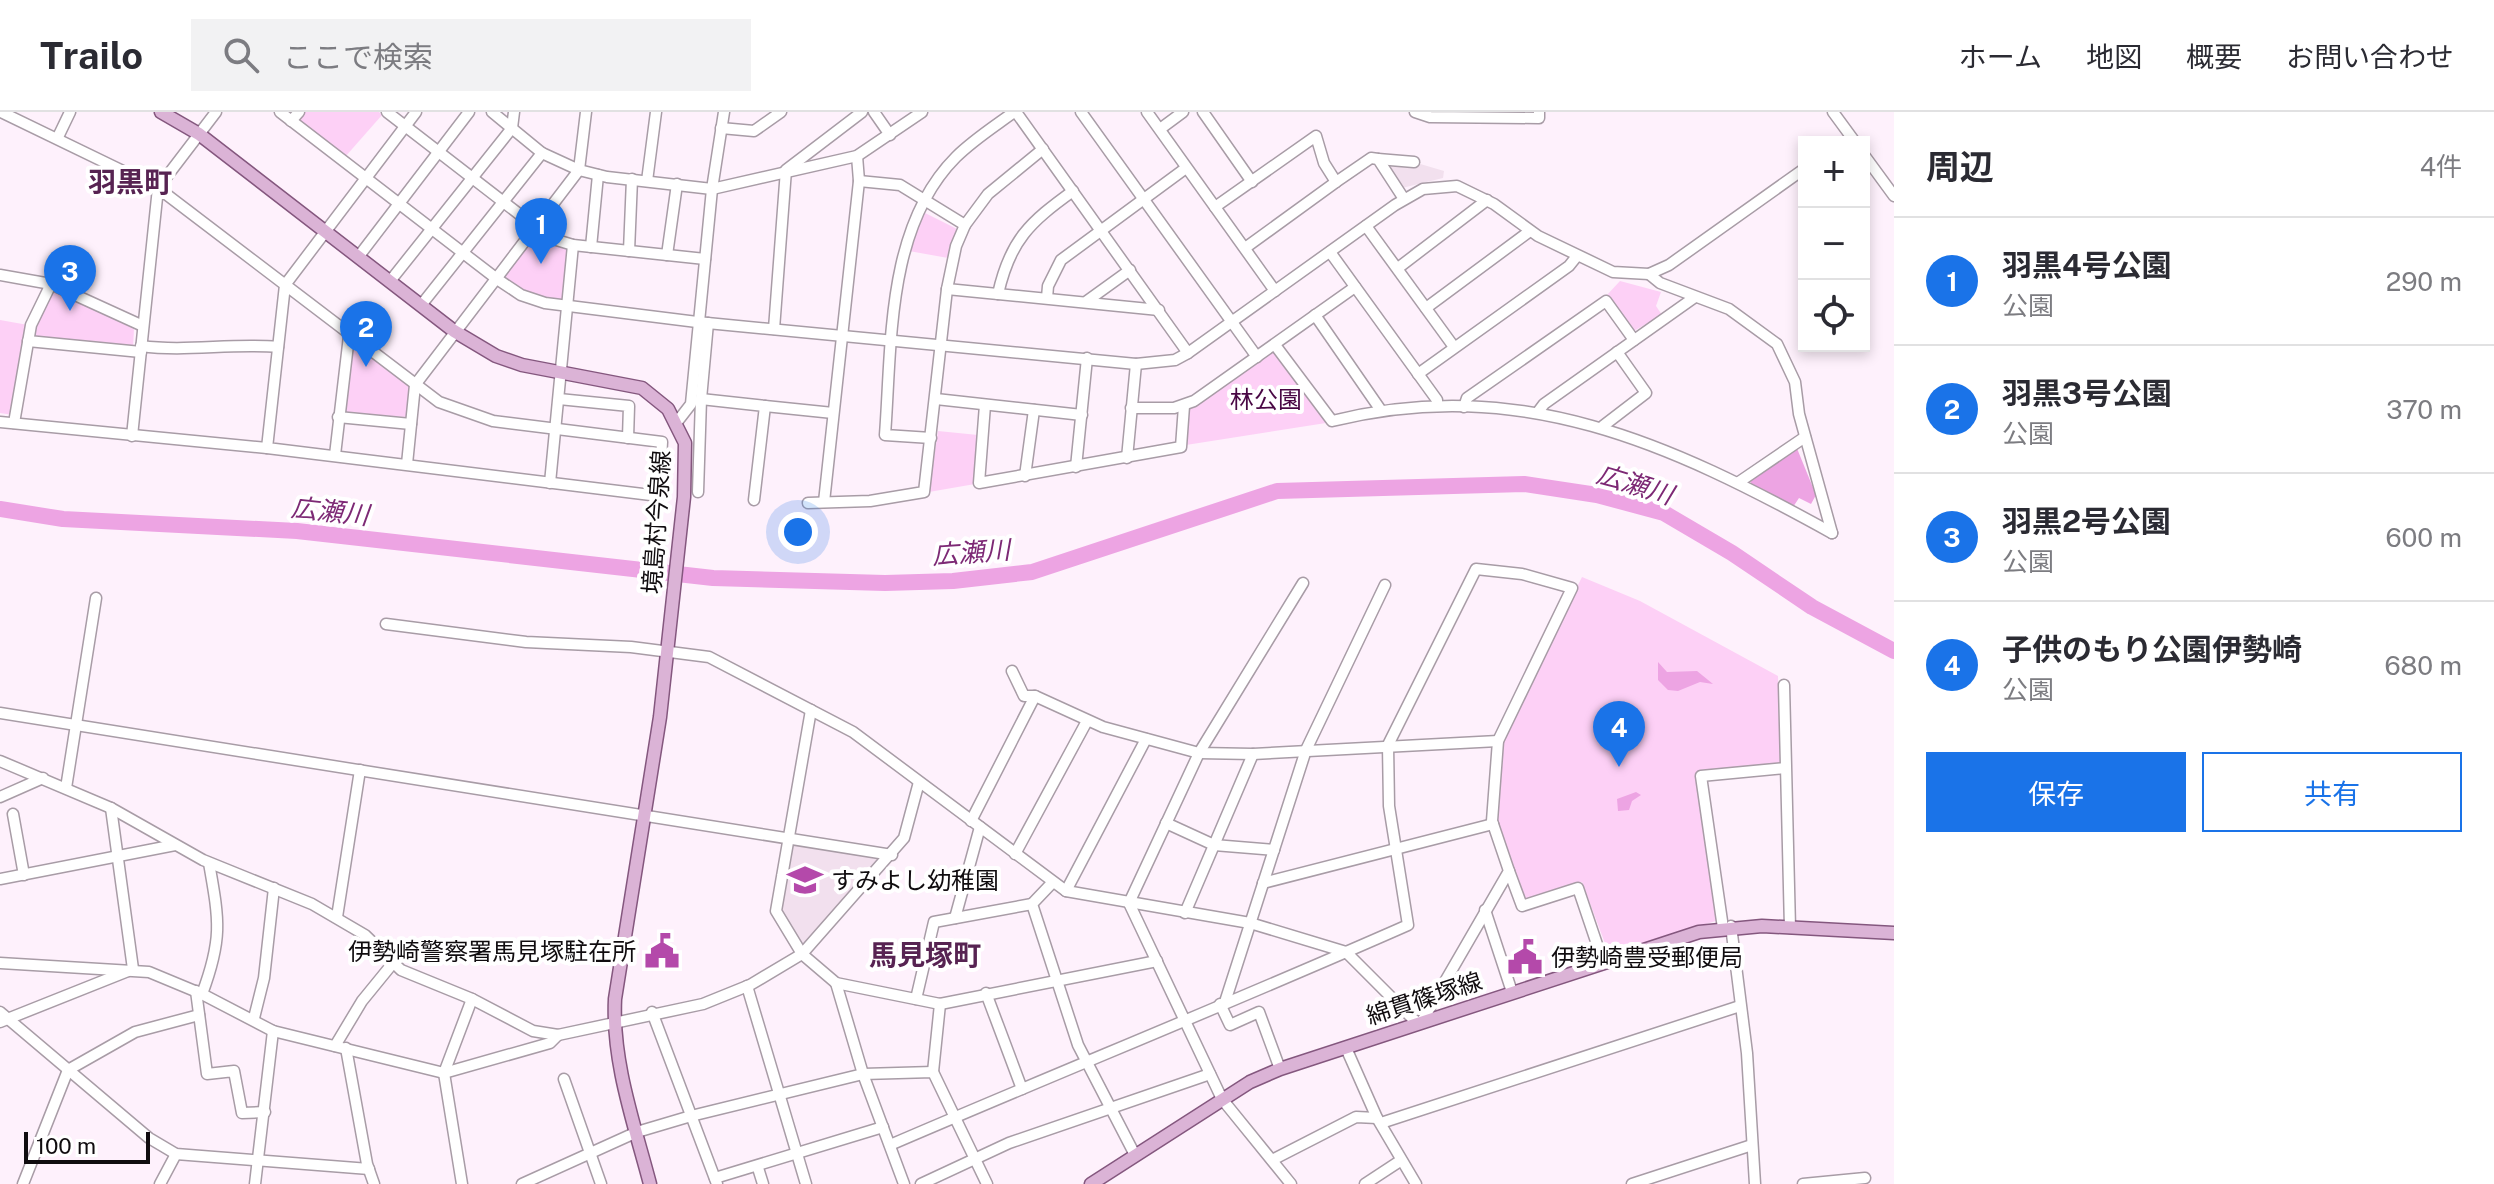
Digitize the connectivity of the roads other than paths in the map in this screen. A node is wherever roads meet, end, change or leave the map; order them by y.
1 (1, 112) edge
2 (70, 112) edge
3 (161, 112) edge
4 (216, 112) edge
5 (280, 112) edge
6 (299, 112) edge
7 (387, 112) edge
8 (416, 112) edge
9 (469, 112) edge
10 (492, 112) edge
11 (514, 112) edge
12 (586, 112) edge
13 (656, 112) edge
14 (724, 112) edge
15 (781, 112) edge
16 (862, 112) edge
17 (874, 112) edge
18 (922, 112) edge
19 (1015, 112) edge
20 (1081, 112) edge
21 (1147, 112) edge
22 (1183, 112) edge
23 (1203, 112) edge
24 (1415, 112) edge
25 (1539, 112) edge
26 (1833, 112) edge
27 (291, 121) junction
28 (405, 126) junction
29 (512, 128) junction
30 (721, 128) junction
31 (1160, 129) junction
32 (199, 134) junction
33 (890, 135) junction
34 (1847, 136) edge
35 (58, 137) junction
36 (1043, 149) junction
37 (438, 153) junction
38 (542, 153) junction
39 (857, 156) junction
40 (1378, 159) junction
41 (1414, 162) dead end
42 (1870, 163) edge
43 (1186, 168) junction
44 (579, 170) junction
45 (786, 170) junction
46 (1798, 173) edge
47 (598, 175) junction
48 (366, 179) junction
49 (470, 179) junction
50 (632, 179) junction
51 (647, 181) junction
52 (859, 181) junction
53 (1252, 182) junction
54 (1336, 182) junction
55 (677, 184) junction
56 (158, 188) junction
57 (712, 189) junction
58 (1073, 191) junction
59 (1894, 196) edge
60 (1144, 199) junction
61 (1404, 199) junction
62 (1487, 200) junction
63 (924, 202) junction
64 (399, 204) junction
65 (502, 204) junction
66 (1215, 207) junction
67 (965, 225) junction
68 (1366, 226) junction
69 (430, 230) junction
70 (535, 230) junction
71 (1102, 230) junction
72 (1530, 231) junction
73 (326, 232) junction
74 (573, 245) junction
75 (591, 247) junction
76 (1245, 248) junction
77 (629, 251) junction
78 (1330, 252) junction
79 (464, 254) junction
80 (667, 255) junction
81 (359, 256) junction
82 (1577, 256) junction
83 (705, 259) junction
84 (1398, 268) junction
85 (1130, 270) junction
86 (1649, 274) junction
87 (0, 275) edge
88 (497, 279) junction
89 (391, 280) junction
90 (51, 284) junction
91 (285, 285) junction
92 (1355, 287) junction
93 (947, 289) junction
94 (1275, 291) junction
95 (998, 294) junction
96 (1695, 297) junction
97 (1047, 298) junction
98 (1087, 301) junction
99 (422, 304) junction
100 (567, 308) junction
101 (1426, 308) junction
102 (1159, 310) junction
103 (1315, 315) junction
104 (1233, 322) junction
105 (703, 323) junction
106 (143, 326) junction
107 (774, 329) junction
108 (454, 331) junction
109 (843, 335) junction
110 (349, 336) junction
111 (893, 340) junction
112 (1634, 340) junction
113 (28, 341) junction
114 (941, 344) junction
115 (1275, 345) junction
116 (278, 347) junction
117 (1454, 347) junction
118 (141, 349) junction
119 (1617, 352) junction
120 (1188, 353) junction
121 (1257, 357) junction
122 (1087, 358) junction
123 (1136, 364) junction
124 (561, 374) junction
125 (1418, 374) junction
126 (415, 385) junction
127 (559, 399) junction
128 (701, 399) junction
129 (936, 399) junction
130 (985, 405) junction
131 (765, 406) junction
132 (1184, 406) junction
133 (1437, 406) junction
134 (1464, 407) junction
135 (1131, 408) junction
136 (1380, 409) junction
137 (1034, 410) junction
138 (1538, 412) junction
139 (833, 413) junction
140 (1082, 415) junction
141 (338, 417) junction
142 (0, 422) edge
143 (677, 422) junction
144 (14, 423) junction
145 (411, 424) junction
146 (1603, 426) junction
147 (556, 430) junction
148 (132, 436) junction
149 (1805, 437) junction
150 (628, 438) junction
151 (931, 438) junction
152 (267, 448) junction
153 (335, 455) junction
154 (1127, 458) junction
155 (407, 464) junction
156 (1076, 467) junction
157 (1025, 476) junction
158 (1739, 482) junction
159 (550, 483) junction
160 (698, 492) dead end
161 (754, 500) dead end
162 (824, 502) junction
163 (808, 503) dead end
164 (1303, 583) dead end
165 (1385, 585) dead end
166 (96, 598) dead end
167 (386, 624) dead end
168 (668, 646) junction
169 (1012, 671) dead end
170 (1784, 685) dead end
171 (1035, 696) junction
172 (811, 710) junction
173 (0, 713) edge
174 (1087, 721) junction
175 (76, 725) junction
176 (1146, 739) junction
177 (1498, 741) junction
178 (1388, 745) junction
179 (1306, 750) junction
180 (1199, 753) junction
181 (1253, 754) junction
182 (0, 761) edge
183 (1785, 768) junction
184 (360, 770) junction
185 (43, 778) junction
186 (919, 782) junction
187 (66, 788) junction
188 (0, 797) edge
189 (111, 808) junction
190 (645, 813) junction
191 (13, 814) dead end
192 (1166, 823) junction
193 (976, 824) junction
194 (1493, 824) junction
195 (789, 837) junction
196 (175, 845) junction
197 (1214, 845) junction
198 (1396, 848) junction
199 (1274, 850) junction
200 (1015, 854) junction
201 (892, 855) junction
202 (118, 856) junction
203 (209, 863) junction
204 (1509, 871) junction
205 (24, 875) junction
206 (0, 879) edge
207 (1052, 883) junction
208 (1263, 883) junction
209 (274, 888) junction
210 (1066, 891) junction
211 (1129, 903) junction
212 (1032, 904) junction
213 (1485, 910) junction
214 (1185, 913) junction
215 (337, 917) junction
216 (955, 918) junction
217 (1250, 923) junction
218 (1727, 927) junction
219 (1790, 928) junction
220 (1894, 933) edge
221 (1346, 952) junction
222 (802, 954) junction
223 (1157, 961) junction
224 (1603, 962) junction
225 (0, 963) edge
226 (393, 963) junction
227 (133, 969) junction
228 (1055, 981) junction
229 (836, 983) junction
230 (747, 986) junction
231 (199, 992) junction
232 (1512, 992) junction
233 (986, 993) junction
234 (472, 999) junction
235 (916, 999) junction
236 (1222, 1003) junction
237 (940, 1004) junction
238 (1740, 1006) junction
239 (652, 1012) junction
240 (199, 1015) junction
241 (3, 1018) edge
242 (254, 1018) junction
243 (1184, 1019) junction
244 (614, 1023) junction
245 (1421, 1023) junction
246 (273, 1031) junction
247 (558, 1035) junction
248 (341, 1047) junction
249 (1346, 1048) junction
250 (1086, 1062) junction
251 (1280, 1069) junction
252 (68, 1070) junction
253 (933, 1072) junction
254 (444, 1073) junction
255 (863, 1074) junction
256 (1210, 1074) junction
257 (564, 1079) dead end
258 (1022, 1089) junction
259 (779, 1097) junction
260 (1222, 1099) junction
261 (1109, 1107) junction
262 (265, 1112) junction
263 (691, 1116) junction
264 (955, 1117) junction
265 (1379, 1120) junction
266 (883, 1127) junction
267 (637, 1132) junction
268 (890, 1145) junction
269 (1752, 1145) junction
270 (176, 1154) junction
271 (592, 1154) junction
272 (797, 1155) junction
273 (1135, 1155) junction
274 (976, 1159) junction
275 (258, 1160) junction
276 (1272, 1160) junction
277 (1400, 1161) junction
278 (368, 1167) junction
279 (758, 1168) junction
280 (1865, 1178) dead end
281 (716, 1181) edge
282 (23, 1184) edge
283 (160, 1184) edge
284 (255, 1184) edge
285 (374, 1184) edge
286 (462, 1184) edge
287 (522, 1184) edge
288 (601, 1184) edge
289 (650, 1184) edge
290 (763, 1184) edge
291 (806, 1184) edge
292 (904, 1184) edge
293 (921, 1184) edge
294 (987, 1184) edge
295 (1091, 1184) edge
296 (1291, 1184) edge
297 (1365, 1184) edge
298 (1416, 1184) edge
299 (1632, 1184) edge
300 (1755, 1184) edge
301 (1803, 1184) edge

1 - 35 street
2 - 35 street
3 - 32 main road, 境島村今泉線
4 - 32 street
5 - 27 street
6 - 27 street
7 - 28 street
8 - 28 street
9 - 37 street
10 - 29 street
11 - 29 street
12 - 44 street
13 - 51 street
14 - 30 street
15 - 30 street
16 - 45 street
17 - 33 street
18 - 33 street
19 - 36 street
19 - 63 street
20 - 60 street
21 - 31 street
22 - 31 street
23 - 53 street
24 - 25 street
26 - 34 street
27 - 48 street
28 - 37 street
28 - 48 street
29 - 38 street
29 - 49 street
30 - 57 street
31 - 43 street
32 - 56 street
32 - 73 main road, 境島村今泉線
33 - 39 street
35 - 56 street
36 - 58 street
36 - 67 street
37 - 49 street
37 - 64 street
38 - 44 street
38 - 65 street
39 - 45 street
39 - 52 street
40 - 41 street
40 - 54 street
40 - 61 street
42 - 59 street
43 - 60 street
43 - 66 street
44 - 47 street
44 - 70 street
45 - 57 street
45 - 107 street
46 - 86 street
47 - 50 street
47 - 75 street
48 - 64 street
48 - 73 street
49 - 65 street
49 - 69 street
50 - 51 street
50 - 77 street
51 - 55 street
52 - 63 street
52 - 109 street
53 - 54 street
53 - 66 street
54 - 76 street
55 - 57 street
55 - 80 street
56 - 91 street
56 - 106 street
57 - 83 street
58 - 71 street
58 - 95 street
60 - 71 street
60 - 104 street
61 - 62 street
61 - 68 street
62 - 72 street
62 - 84 street
63 - 67 street
63 - 111 street
64 - 69 street
64 - 81 street
65 - 70 street
65 - 79 street
66 - 76 street
67 - 93 street
68 - 78 street
68 - 84 street
69 - 79 street
69 - 89 street
70 - 74 street
70 - 88 street
71 - 85 street
71 - 97 street
72 - 82 street
72 - 101 street
73 - 81 main road, 境島村今泉線
73 - 91 street
74 - 75 street
74 - 100 street
75 - 77 street
76 - 94 street
77 - 80 street
78 - 92 street
78 - 94 street
79 - 88 street
79 - 99 street
80 - 83 street
81 - 89 main road, 境島村今泉線
82 - 86 street
82 - 117 street
83 - 105 street
84 - 101 street
85 - 98 street
85 - 102 street
86 - 96 street
87 - 90 street
88 - 100 street
88 - 108 street
89 - 99 main road, 境島村今泉線
90 - 106 street
90 - 113 street
91 - 110 street
91 - 116 street
92 - 103 street
92 - 125 street
93 - 95 street
93 - 114 street
94 - 104 street
95 - 97 street
96 - 112 street
96 - 149 street
97 - 98 street
98 - 102 street
99 - 108 main road, 境島村今泉線
100 - 105 street
100 - 124 street
101 - 117 street
102 - 120 street
103 - 115 street
103 - 136 street
104 - 120 street
104 - 121 street
105 - 107 street
105 - 128 street
105 - 143 street
106 - 118 street
107 - 109 street
108 - 124 main road, 境島村今泉線
108 - 126 street
109 - 111 street
109 - 139 street
110 - 126 street
110 - 141 street
111 - 114 street
111 - 151 street
112 - 119 street
112 - 134 street
113 - 118 street
113 - 144 street
114 - 122 street
114 - 129 street
115 - 121 street
115 - 136 street
116 - 118 street
116 - 152 street
117 - 125 street
118 - 148 street
119 - 138 street
119 - 146 street
120 - 123 street
121 - 132 street
122 - 123 street
122 - 140 street
123 - 135 street
124 - 127 street
124 - 143 main road, 境島村今泉線
125 - 133 street
126 - 145 street
126 - 147 street
127 - 147 street
127 - 150 street
128 - 131 street
128 - 160 street
129 - 130 street
129 - 151 street
130 - 137 street
130 - 157 street
131 - 139 street
131 - 161 street
132 - 135 street
132 - 154 street
133 - 134 street
133 - 136 street
134 - 138 street
135 - 154 street
137 - 140 street
137 - 157 street
138 - 146 street
139 - 162 street
140 - 156 street
141 - 145 street
141 - 153 street
142 - 144 street
143 - 168 main road, 境島村今泉線
144 - 148 street
145 - 155 street
146 - 158 street
147 - 150 street
147 - 159 street
148 - 152 street
149 - 158 street
149 - 158 street
150 - 159 street
151 - 162 street
152 - 153 street
153 - 155 street
154 - 156 street
155 - 159 street
156 - 157 street
162 - 163 street
164 - 180 street
165 - 179 street
166 - 175 street
167 - 168 street
168 - 172 street
168 - 190 main road, 境島村今泉線
169 - 171 street
170 - 183 street
171 - 174 street
171 - 193 street
172 - 186 street
172 - 195 street
173 - 175 street
174 - 176 street
174 - 200 street
175 - 184 street
175 - 187 street
176 - 180 street
176 - 210 street
177 - 178 street
177 - 178 street
177 - 194 street
178 - 179 street
178 - 198 street
179 - 181 street
179 - 199 street
180 - 181 street
180 - 192 street
181 - 197 street
182 - 185 street
183 - 218 street
183 - 219 street
184 - 190 street
184 - 215 street
185 - 187 street
185 - 188 street
186 - 193 street
186 - 201 street
187 - 189 street
189 - 196 street
189 - 202 street
190 - 195 street
190 - 244 main road, 境島村今泉線
191 - 205 street
192 - 197 street
192 - 211 street
193 - 200 street
193 - 216 street
194 - 198 street
194 - 204 street
195 - 201 street
195 - 222 street
196 - 202 street
196 - 203 street
197 - 199 street
197 - 214 street
198 - 208 street
198 - 221 street
199 - 208 street
200 - 207 street
201 - 222 street
202 - 205 street
202 - 227 street
203 - 209 street
203 - 231 street
204 - 213 street
204 - 224 street
205 - 206 street
207 - 210 street
207 - 212 street
208 - 217 street
209 - 215 street
209 - 242 street
210 - 211 street
211 - 214 street
211 - 223 street
212 - 216 street
212 - 228 street
213 - 232 street
213 - 245 street
214 - 217 street
215 - 226 street
216 - 235 street
217 - 221 street
217 - 236 street
218 - 219 main road, 綿貫篠塚線
218 - 224 main road, 綿貫篠塚線
218 - 238 street
219 - 220 main road, 綿貫篠塚線
221 - 236 street
221 - 245 street
222 - 229 street
222 - 230 street
223 - 228 street
223 - 243 street
224 - 232 main road, 綿貫篠塚線
225 - 227 street
226 - 234 street
226 - 248 street
227 - 231 street
227 - 241 street
228 - 233 street
228 - 250 street
229 - 235 street
229 - 255 street
230 - 239 street
230 - 259 street
231 - 240 street
231 - 242 street
232 - 245 main road, 綿貫篠塚線
233 - 237 street
233 - 258 street
234 - 247 street
234 - 254 street
235 - 237 street
236 - 243 street
236 - 251 street
237 - 253 street
238 - 265 street
238 - 269 street
239 - 244 street
239 - 263 street
240 - 252 street
240 - 262 street
241 - 252 street
242 - 246 street
243 - 250 street
243 - 256 street
244 - 247 street
244 - 267 main road, 境島村今泉線
245 - 249 main road, 綿貫篠塚線
246 - 248 street
246 - 262 street
247 - 254 street
248 - 254 street
248 - 278 street
249 - 251 main road, 綿貫篠塚線
249 - 265 street
250 - 258 street
250 - 261 street
251 - 260 main road, 綿貫篠塚線
252 - 270 street
252 - 282 street
253 - 255 street
253 - 264 street
254 - 286 street
255 - 259 street
255 - 266 street
256 - 260 street
256 - 261 street
257 - 271 street
258 - 264 street
259 - 263 street
259 - 272 street
260 - 273 main road, 綿貫篠塚線
260 - 276 street
261 - 273 street
261 - 274 street
262 - 275 street
263 - 267 street
263 - 281 street
264 - 268 street
264 - 274 street
265 - 276 street
265 - 277 street
266 - 268 street
266 - 272 street
267 - 271 street
267 - 289 main road, 境島村今泉線
268 - 292 street
269 - 299 street
269 - 300 street
270 - 275 street
270 - 283 street
271 - 287 street
271 - 288 street
272 - 279 street
272 - 291 street
273 - 295 main road, 綿貫篠塚線
274 - 293 street
274 - 294 street
275 - 278 street
275 - 284 street
276 - 296 street
277 - 297 street
277 - 298 street
278 - 285 street
279 - 281 street
279 - 290 street
280 - 301 street

